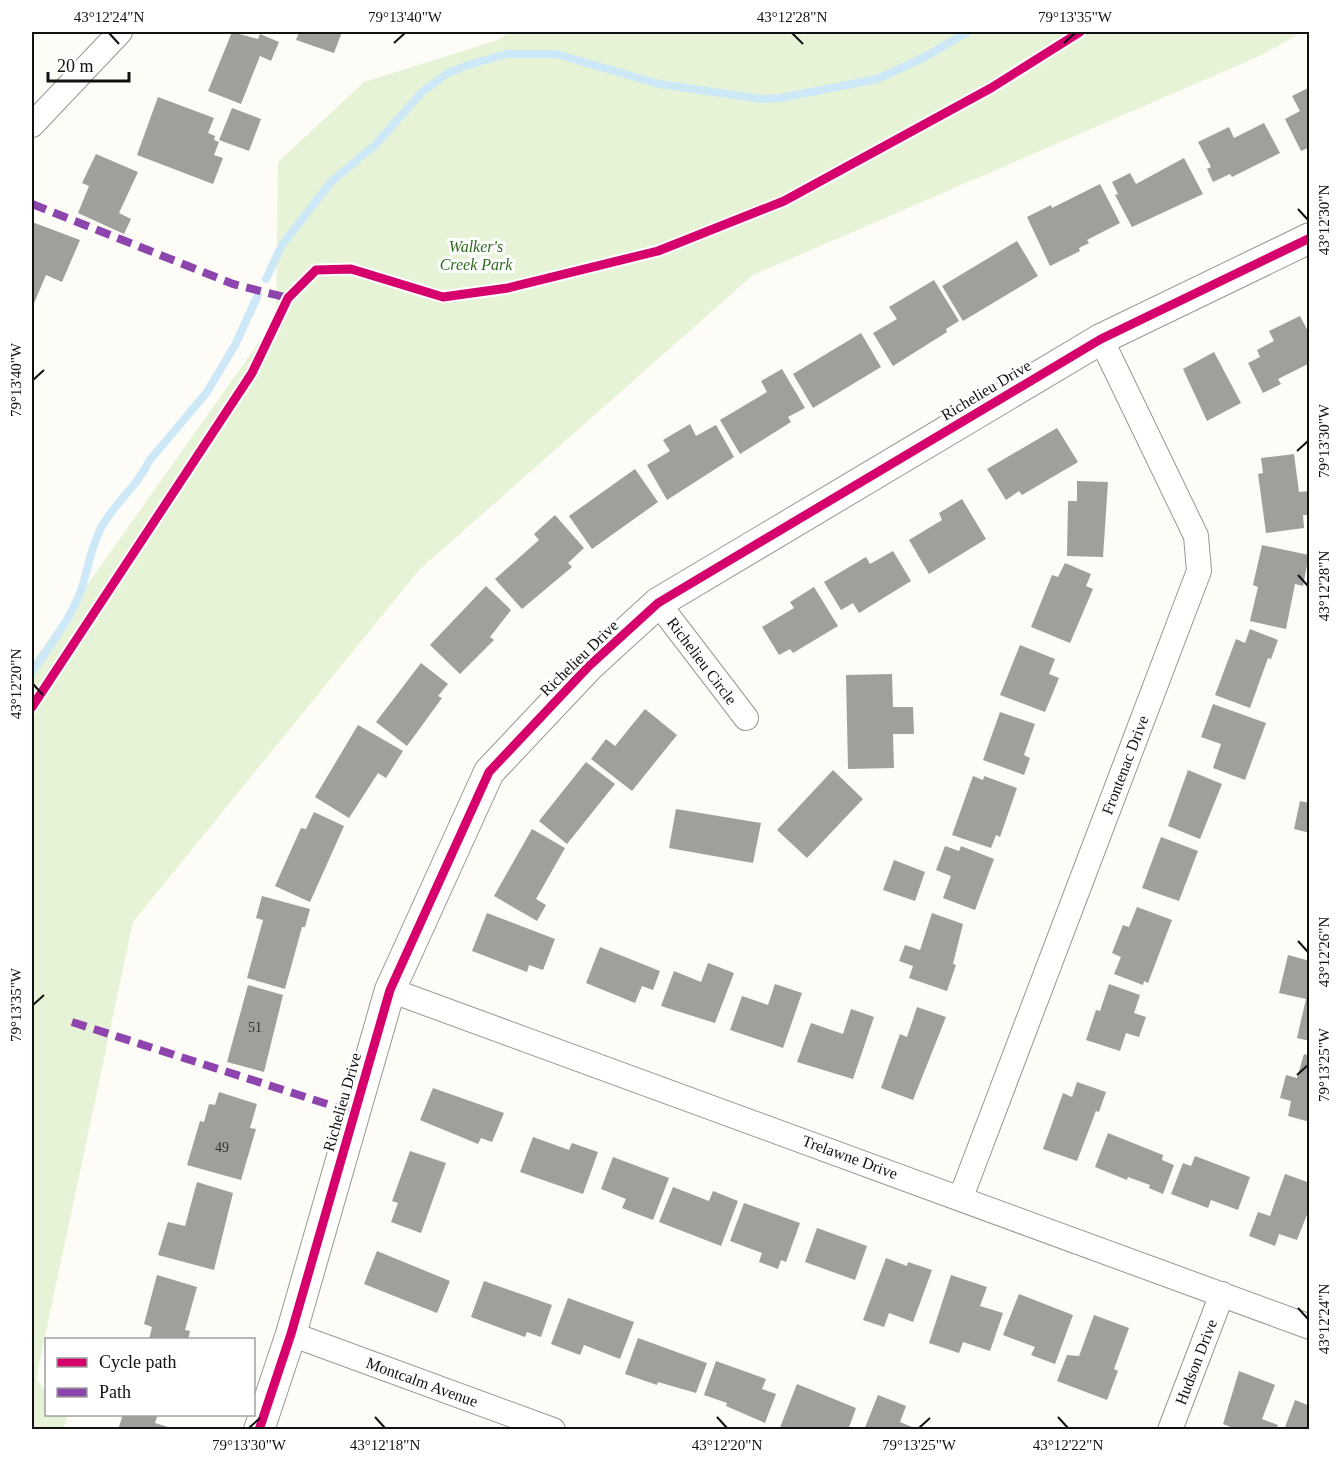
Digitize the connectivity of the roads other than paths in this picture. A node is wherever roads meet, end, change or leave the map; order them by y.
1 (120, 32) edge
2 (32, 125) edge
3 (1310, 238) edge
4 (1101, 339) junction
5 (658, 603) junction
6 (747, 718) dead end
7 (390, 990) junction
8 (961, 1197) junction
9 (1222, 1294) junction
10 (1310, 1327) edge
11 (291, 1334) junction
12 (259, 1430) edge
13 (553, 1430) edge
14 (1170, 1430) edge

1 - 2 street
3 - 4 street, Richelieu Drive
4 - 5 street, Richelieu Drive
4 - 8 street, Frontenac Drive
5 - 6 street, Richelieu Circle
5 - 7 street, Richelieu Drive
7 - 8 street, Trelawne Drive
7 - 11 street, Richelieu Drive
8 - 9 street, Trelawne Drive
9 - 10 street, Trelawne Drive
9 - 14 street, Hudson Drive
11 - 12 street, Richelieu Drive
11 - 13 street, Montcalm Avenue

